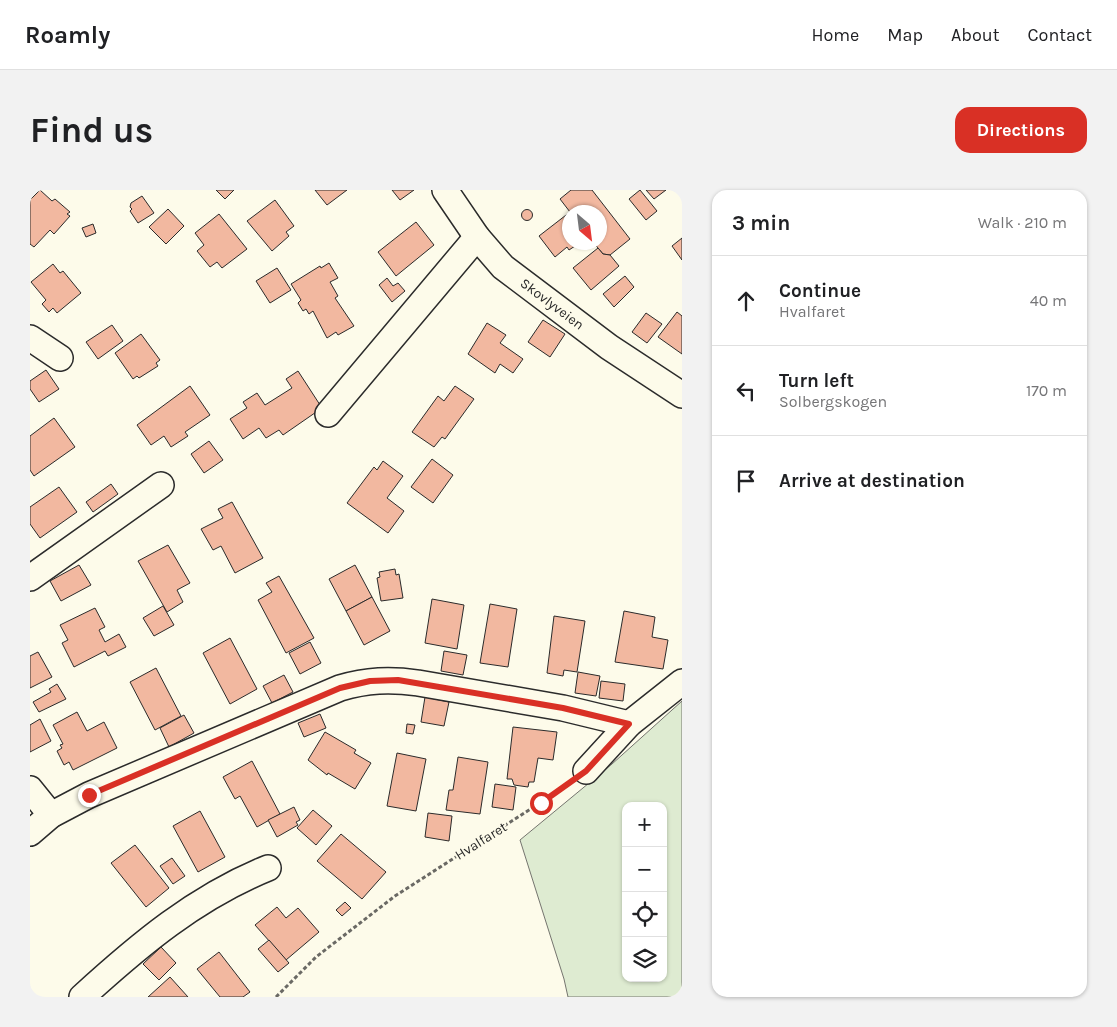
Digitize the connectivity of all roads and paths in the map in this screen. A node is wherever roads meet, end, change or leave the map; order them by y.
1 (445, 190) edge
2 (477, 237) junction
3 (30, 338) edge
4 (60, 358) dead end
5 (682, 395) edge
6 (328, 414) dead end
7 (161, 485) dead end
8 (30, 578) edge
9 (682, 682) edge
10 (629, 724) junction
11 (586, 771) joint
12 (30, 789) edge
13 (51, 814) junction
14 (30, 833) edge
15 (268, 868) dead end
16 (82, 997) edge
17 (276, 997) edge

1 - 2 street, Skovlyveien
2 - 5 street, Skovlyveien
2 - 6 street
3 - 4 street
7 - 8 street
9 - 10 street
10 - 11 street
10 - 13 street
11 - 17 path, Hvalfaret
12 - 13 street
13 - 14 street
15 - 16 street

